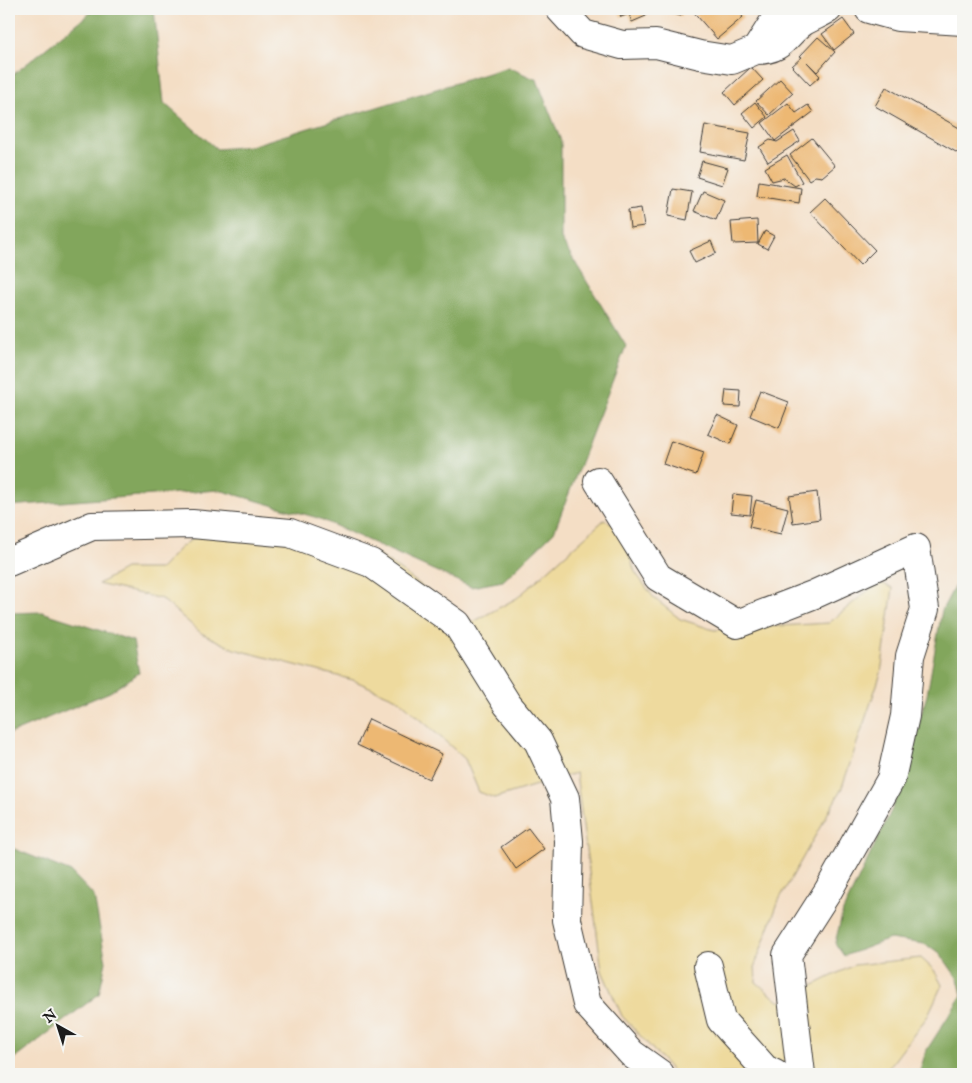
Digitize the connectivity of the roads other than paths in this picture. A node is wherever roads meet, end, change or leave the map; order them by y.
1 (560, 9) edge
2 (782, 9) edge
3 (828, 9) edge
4 (870, 9) edge
5 (963, 21) edge
6 (756, 50) junction
7 (598, 481) dead end
8 (9, 562) edge
9 (708, 966) dead end
10 (660, 1074) edge
11 (774, 1074) edge
12 (801, 1074) edge

1 - 6 street
2 - 6 street
3 - 6 street
4 - 5 street
7 - 12 street
8 - 10 street
9 - 11 street

